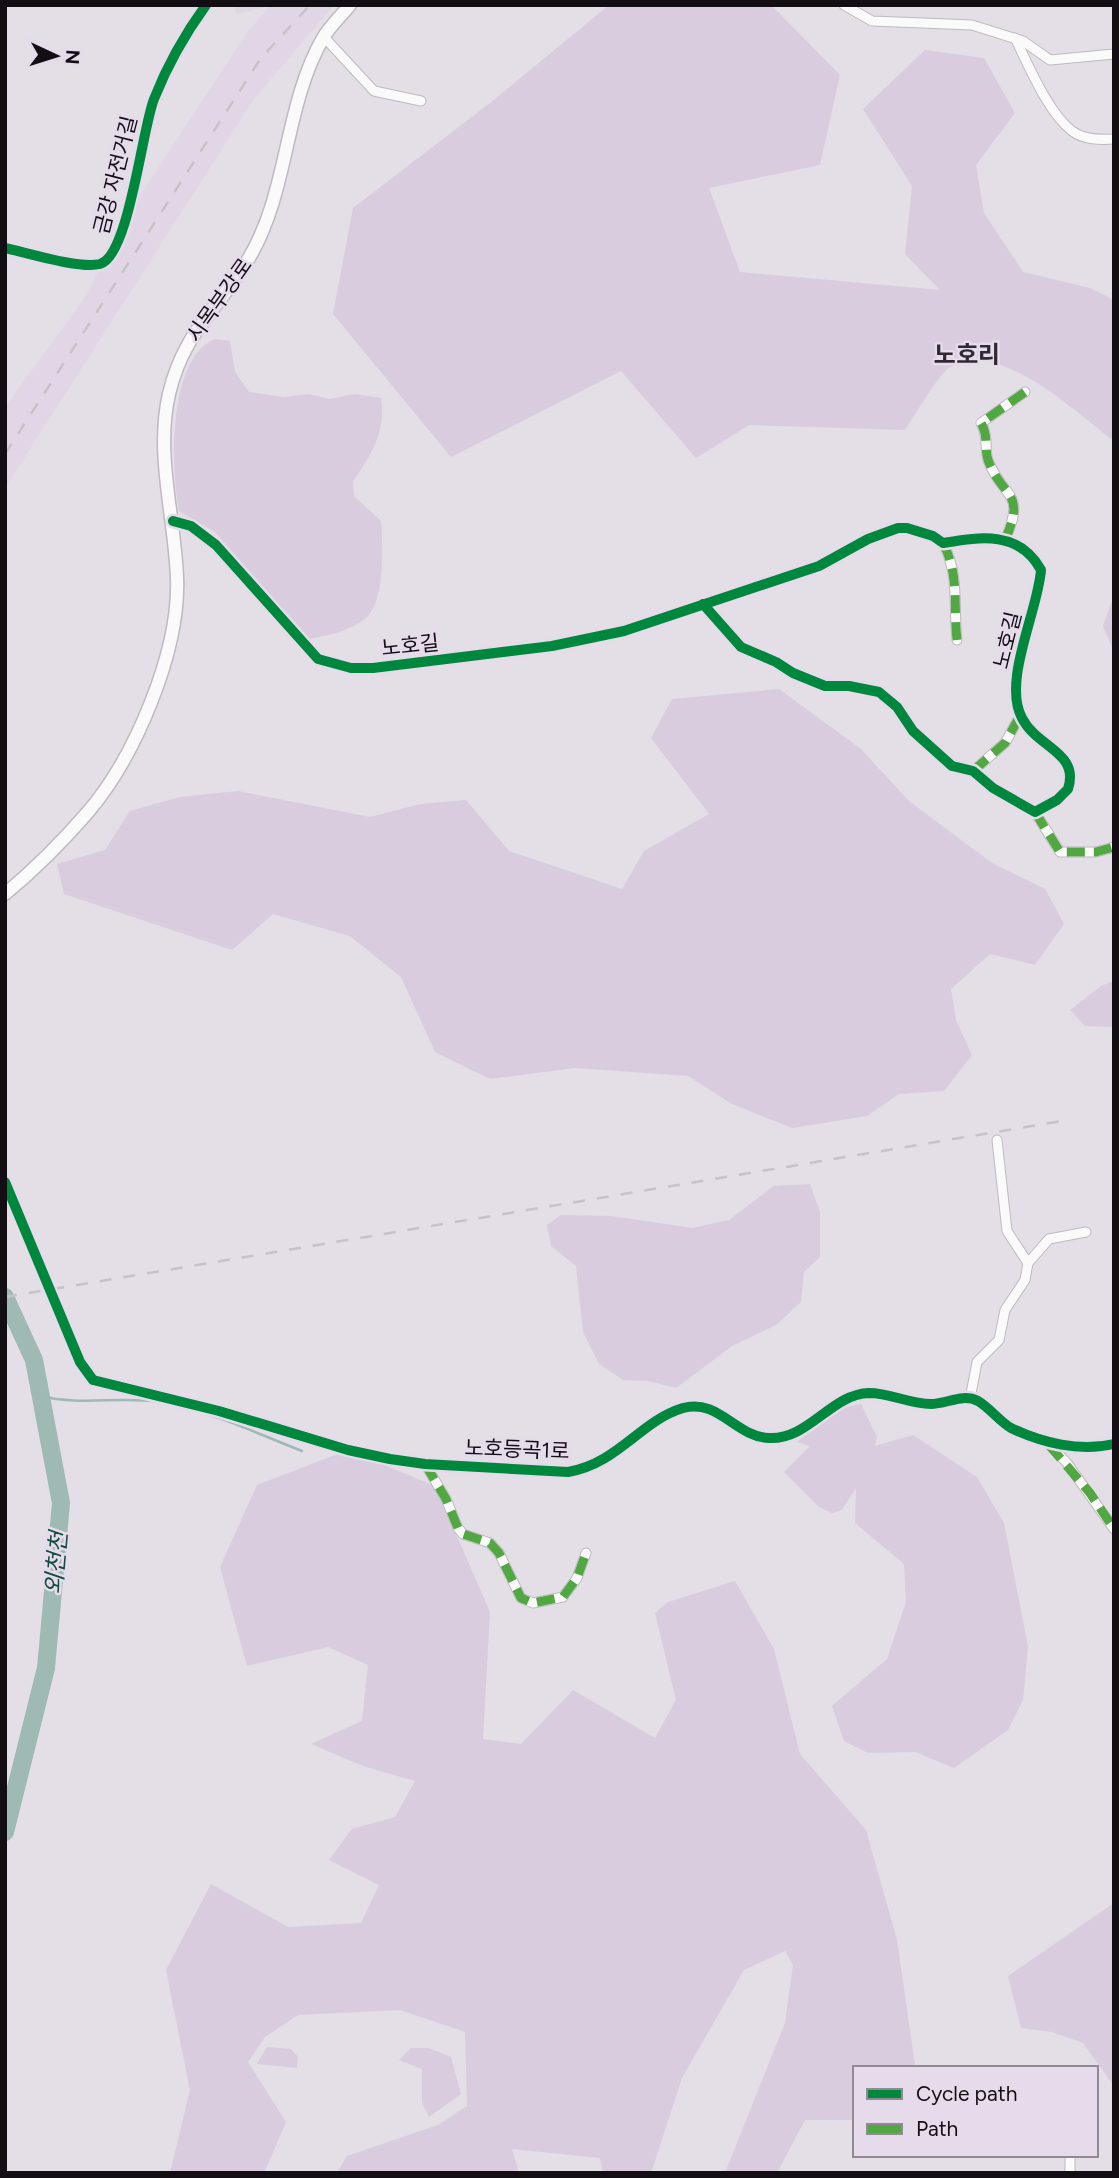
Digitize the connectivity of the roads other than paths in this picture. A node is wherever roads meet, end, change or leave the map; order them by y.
1 (350, 5) edge
2 (844, 5) edge
3 (324, 37) junction
4 (1015, 38) junction
5 (1114, 54) edge
6 (421, 102) dead end
7 (1114, 139) edge
8 (1025, 392) dead end
9 (173, 521) junction
10 (1005, 540) junction
11 (943, 543) junction
12 (703, 604) junction
13 (957, 640) dead end
14 (1020, 716) junction
15 (973, 771) junction
16 (1035, 812) junction
17 (1114, 848) edge
18 (5, 894) edge
19 (997, 1140) dead end
20 (5, 1182) edge
21 (1086, 1231) dead end
22 (1028, 1263) junction
23 (970, 1399) junction
24 (1044, 1440) junction
25 (1114, 1444) edge
26 (425, 1464) junction
27 (1114, 1530) edge
28 (586, 1553) dead end

1 - 3 main road, 시목부강로
2 - 4 street
3 - 6 street
3 - 9 main road, 시목부강로
4 - 5 street
4 - 7 street
8 - 10 street
9 - 12 street, 노호길
9 - 18 main road, 시목부강로
10 - 11 street
10 - 14 street, 노호길
11 - 12 street, 노호길
11 - 13 street
12 - 15 street
14 - 15 street
14 - 16 street
15 - 16 street
16 - 17 street
19 - 22 street
20 - 26 street, 노호등곡1로
21 - 22 street
22 - 23 street
23 - 24 street
23 - 26 street, 노호등곡1로
24 - 25 street
24 - 27 street
26 - 28 street

